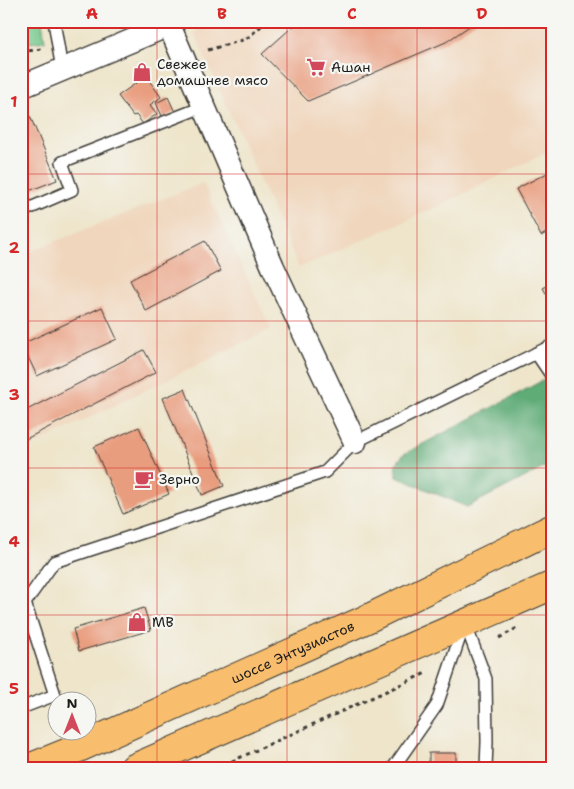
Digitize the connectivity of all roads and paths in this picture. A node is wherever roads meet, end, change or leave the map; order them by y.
1 (54, 21) edge
2 (267, 21) edge
3 (170, 22) edge
4 (41, 49) dead end
5 (208, 50) dead end
6 (21, 52) edge
7 (62, 70) junction
8 (21, 87) edge
9 (205, 106) junction
10 (21, 212) edge
11 (553, 345) edge
12 (536, 353) junction
13 (553, 378) edge
14 (355, 442) junction
15 (553, 528) edge
16 (553, 585) edge
17 (465, 623) junction
18 (426, 673) dead end
19 (21, 708) edge
20 (29, 768) edge
21 (134, 768) edge
22 (217, 768) edge
23 (393, 768) edge
24 (486, 768) edge

1 - 7 lane
2 - 5 path
3 - 7 street
3 - 9 street
4 - 6 path
7 - 8 street
9 - 10 lane
9 - 14 street
11 - 12 lane
12 - 13 lane
12 - 14 lane
14 - 19 lane
15 - 20 highway, шоссе Энтузиастов
16 - 17 highway
17 - 21 highway
17 - 23 lane
17 - 24 lane
18 - 22 path

